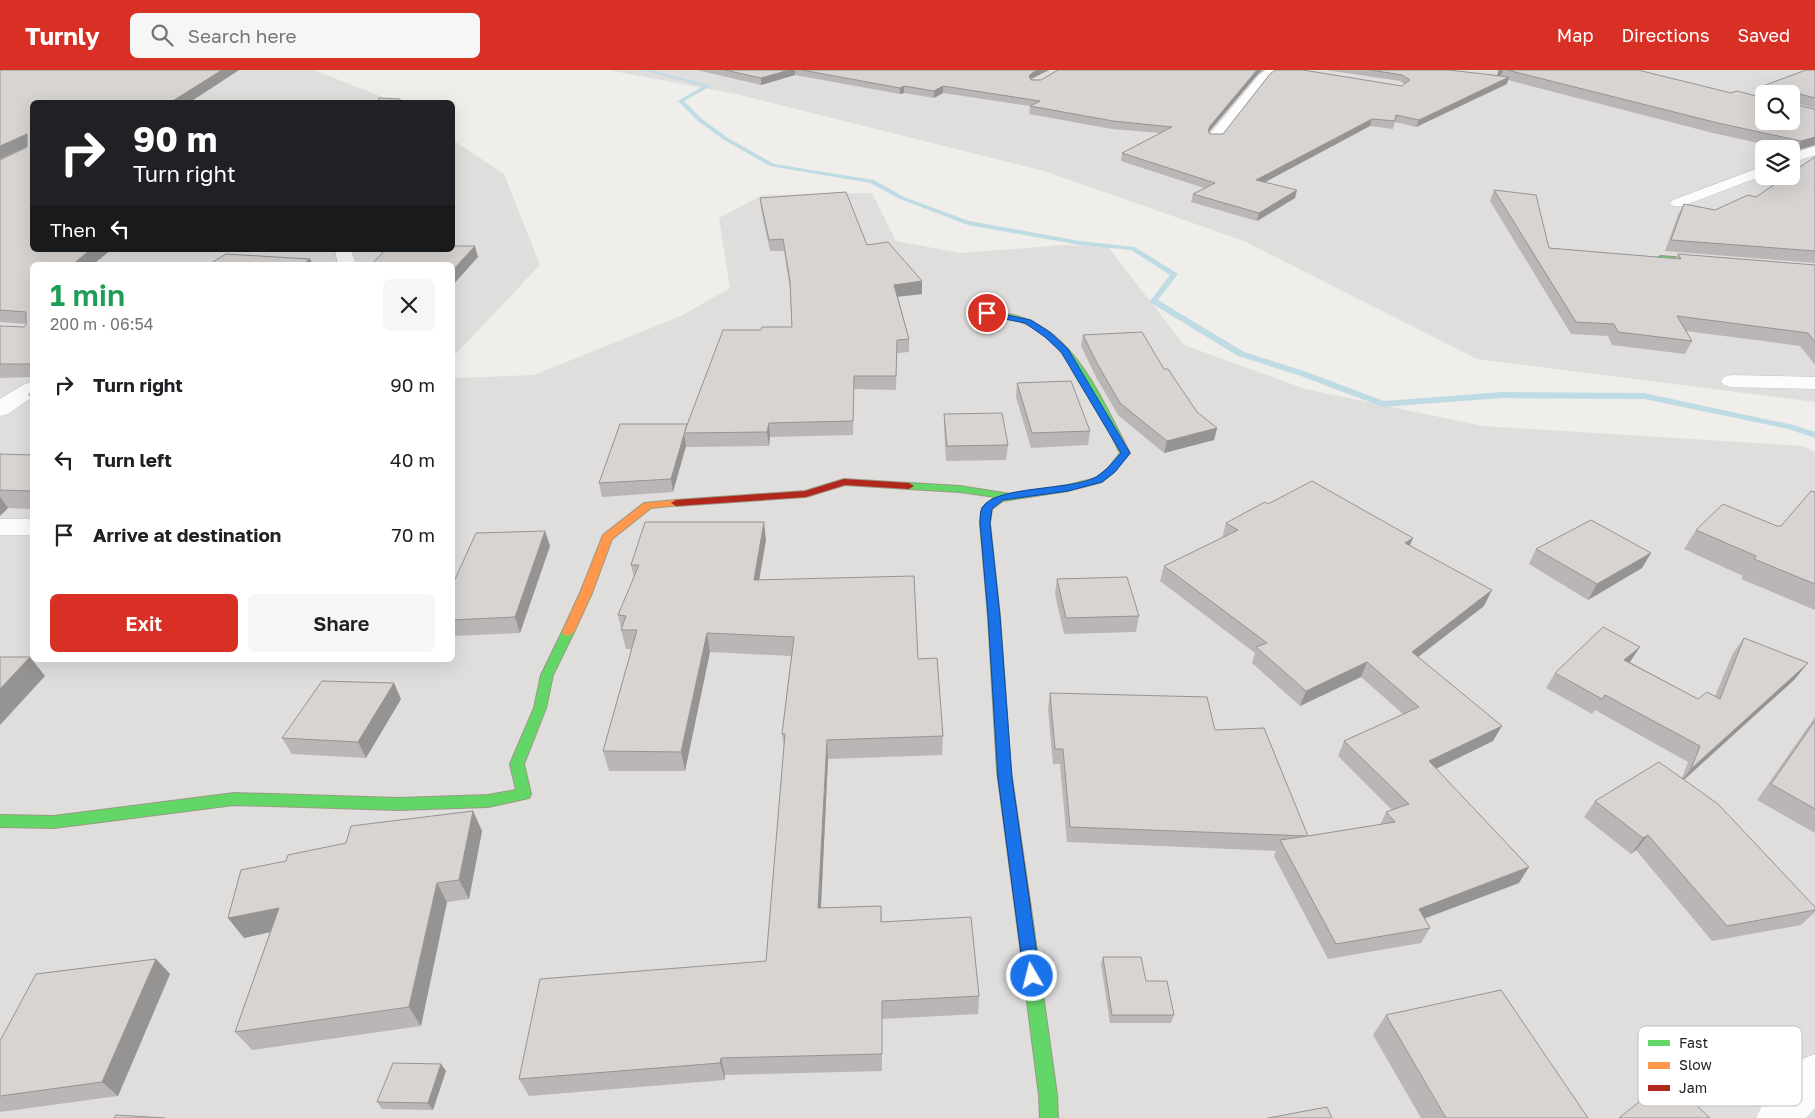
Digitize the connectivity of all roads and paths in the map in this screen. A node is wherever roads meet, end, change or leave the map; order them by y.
1 (1274, 70) edge
2 (1215, 137) edge
3 (1815, 150) edge
4 (1800, 156) edge
5 (1755, 173) edge
6 (1678, 203) dead end
7 (1661, 258) edge
8 (1718, 262) edge
9 (987, 313) dead end
10 (1731, 381) dead end
11 (1815, 383) edge
12 (30, 389) edge
13 (0, 409) edge
14 (1008, 496) junction
15 (0, 527) edge
16 (30, 527) edge
17 (0, 821) edge
18 (1815, 1074) edge
19 (1802, 1089) edge
20 (1788, 1106) edge
21 (1048, 1118) edge
22 (1778, 1118) edge

1 - 2 street
3 - 4 street
5 - 6 street
7 - 8 street
9 - 14 street
10 - 11 street
12 - 13 street
14 - 17 street
14 - 21 street
15 - 16 street
18 - 19 street
20 - 22 street

